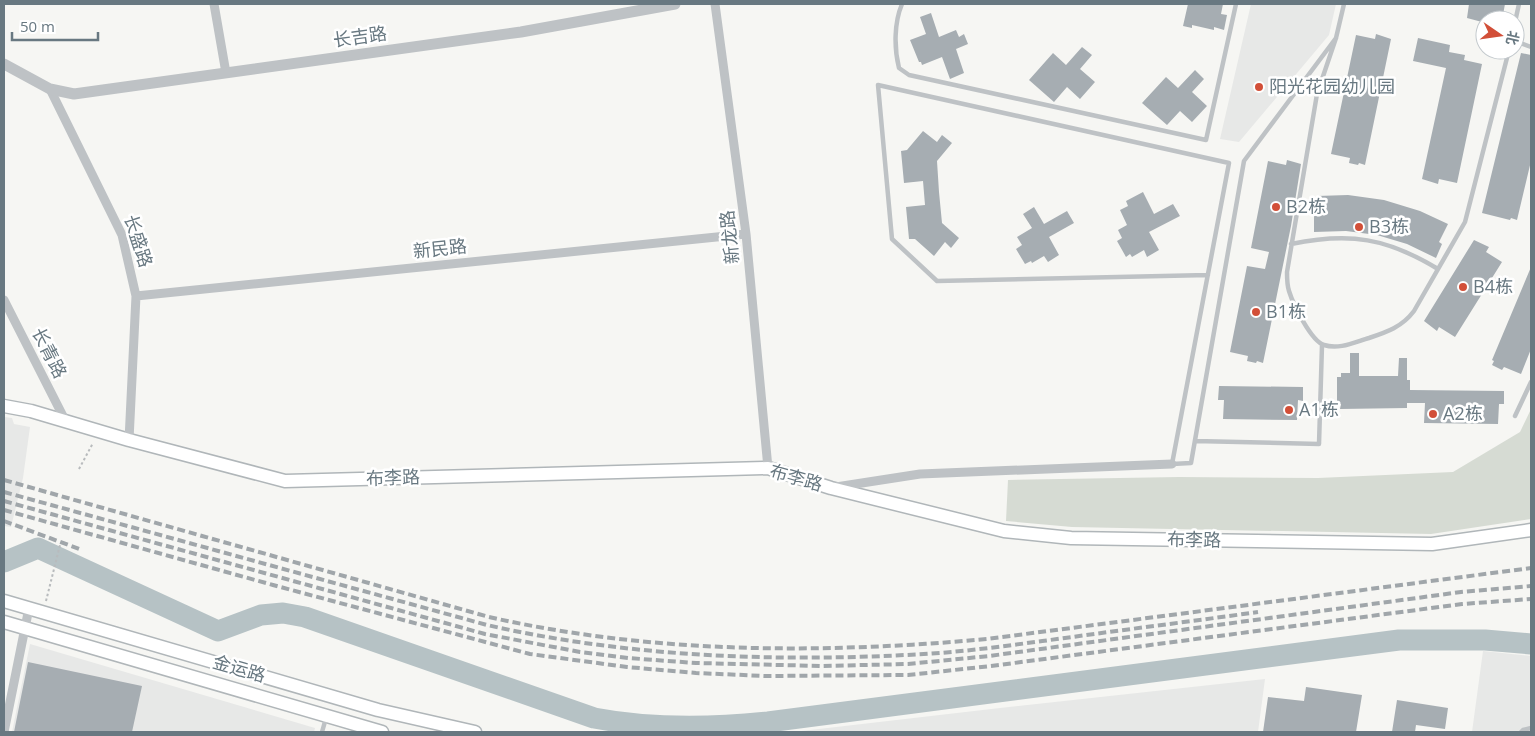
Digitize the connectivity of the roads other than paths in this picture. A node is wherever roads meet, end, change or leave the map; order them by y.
1 (214, 4) edge
2 (675, 4) edge
3 (715, 4) edge
4 (902, 4) edge
5 (1236, 4) edge
6 (1344, 4) edge
7 (1336, 38) junction
8 (1506, 60) edge
9 (4, 64) edge
10 (226, 73) junction
11 (50, 89) junction
12 (746, 234) junction
13 (1292, 244) junction
14 (1438, 269) junction
15 (1208, 275) junction
16 (136, 296) junction
17 (4, 300) edge
18 (1322, 345) junction
19 (1531, 382) edge
20 (4, 406) edge
21 (1515, 416) dead end
22 (65, 420) junction
23 (129, 440) junction
24 (1195, 441) junction
25 (1172, 464) junction
26 (768, 468) junction
27 (831, 488) junction
28 (1531, 530) edge
29 (4, 601) edge
30 (29, 608) junction
31 (4, 622) edge
32 (25, 629) junction
33 (326, 716) junction
34 (1531, 728) edge
35 (4, 732) edge
36 (322, 732) edge
37 (382, 732) edge
38 (475, 732) edge
39 (1521, 732) edge

1 - 10 street
2 - 10 street, 长吉路
3 - 12 street, 新龙路
4 - 5 lane
6 - 7 lane
7 - 13 lane
7 - 24 lane
8 - 14 lane
9 - 11 street
10 - 11 street, 长吉路
11 - 16 street, 长盛路
12 - 16 street, 新民路
12 - 26 street, 新龙路
13 - 14 lane
13 - 18 lane
14 - 18 lane
15 - 15 lane
15 - 25 lane
16 - 23 street, 长盛路
17 - 22 street, 长青路
18 - 24 lane
19 - 21 lane
20 - 22 main road, 布李路
22 - 23 main road, 布李路
23 - 26 main road, 布李路
24 - 25 lane
25 - 27 street
26 - 27 main road, 布李路
27 - 28 main road, 布李路
29 - 30 main road, 金运路
30 - 32 street
30 - 38 main road, 金运路
31 - 32 main road, 金运路
32 - 33 main road, 金运路
32 - 35 street
33 - 36 lane
33 - 37 main road, 金运路
34 - 39 lane

